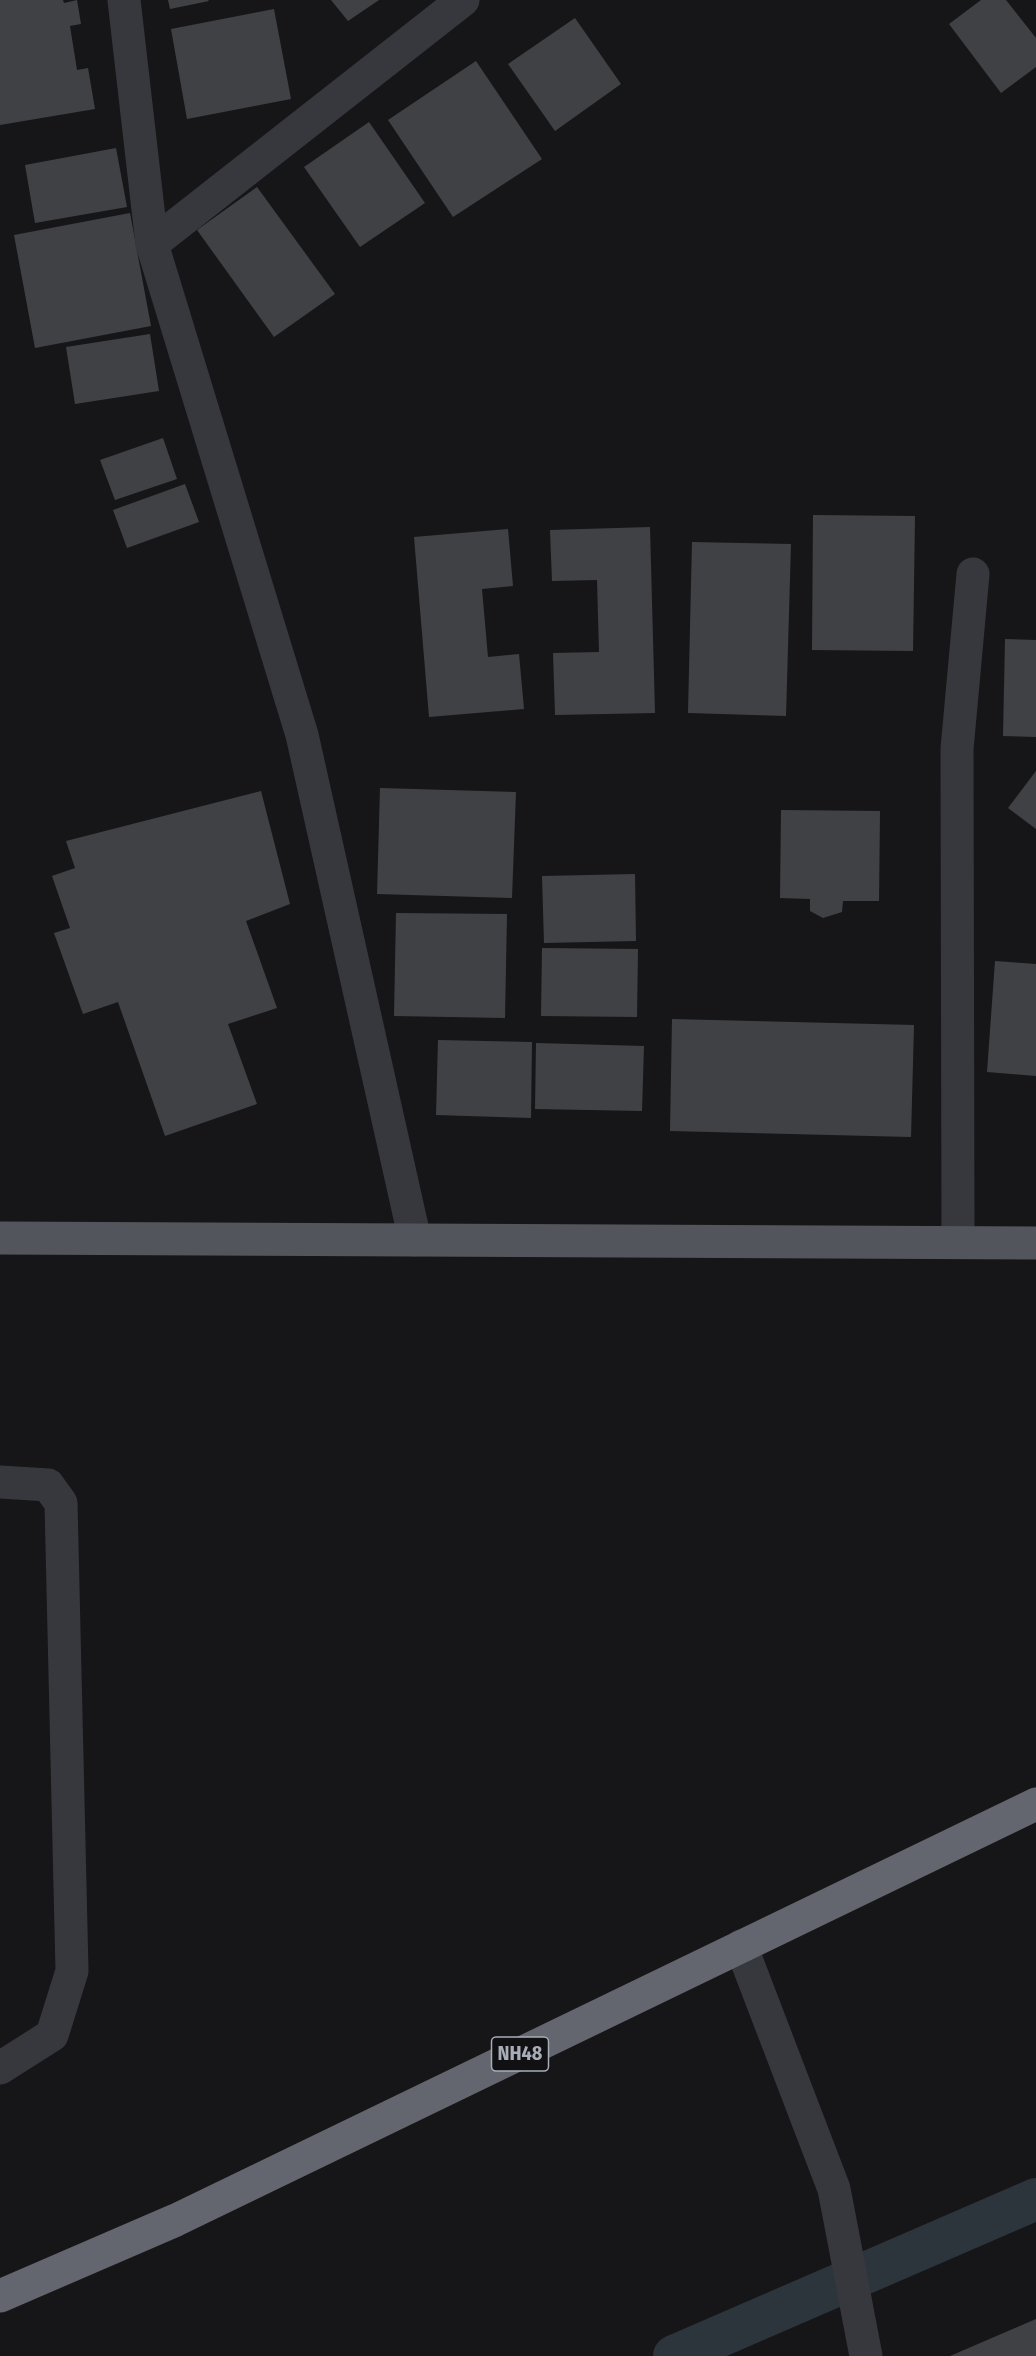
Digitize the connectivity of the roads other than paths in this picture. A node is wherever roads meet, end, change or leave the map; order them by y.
1 (124, 0) edge
2 (463, 0) edge
3 (152, 244) junction
4 (973, 574) dead end
5 (0, 1238) edge
6 (415, 1240) junction
7 (958, 1242) junction
8 (1036, 1243) edge
9 (0, 1482) edge
10 (1036, 1804) edge
11 (741, 1946) junction
12 (0, 2068) edge
13 (0, 2295) edge
14 (866, 2356) edge

1 - 3 street
2 - 3 street
3 - 6 street
4 - 7 street
5 - 6 main road
6 - 7 main road
7 - 8 main road
9 - 12 street
10 - 11 highway, NH48
11 - 13 highway, NH48
11 - 14 street

